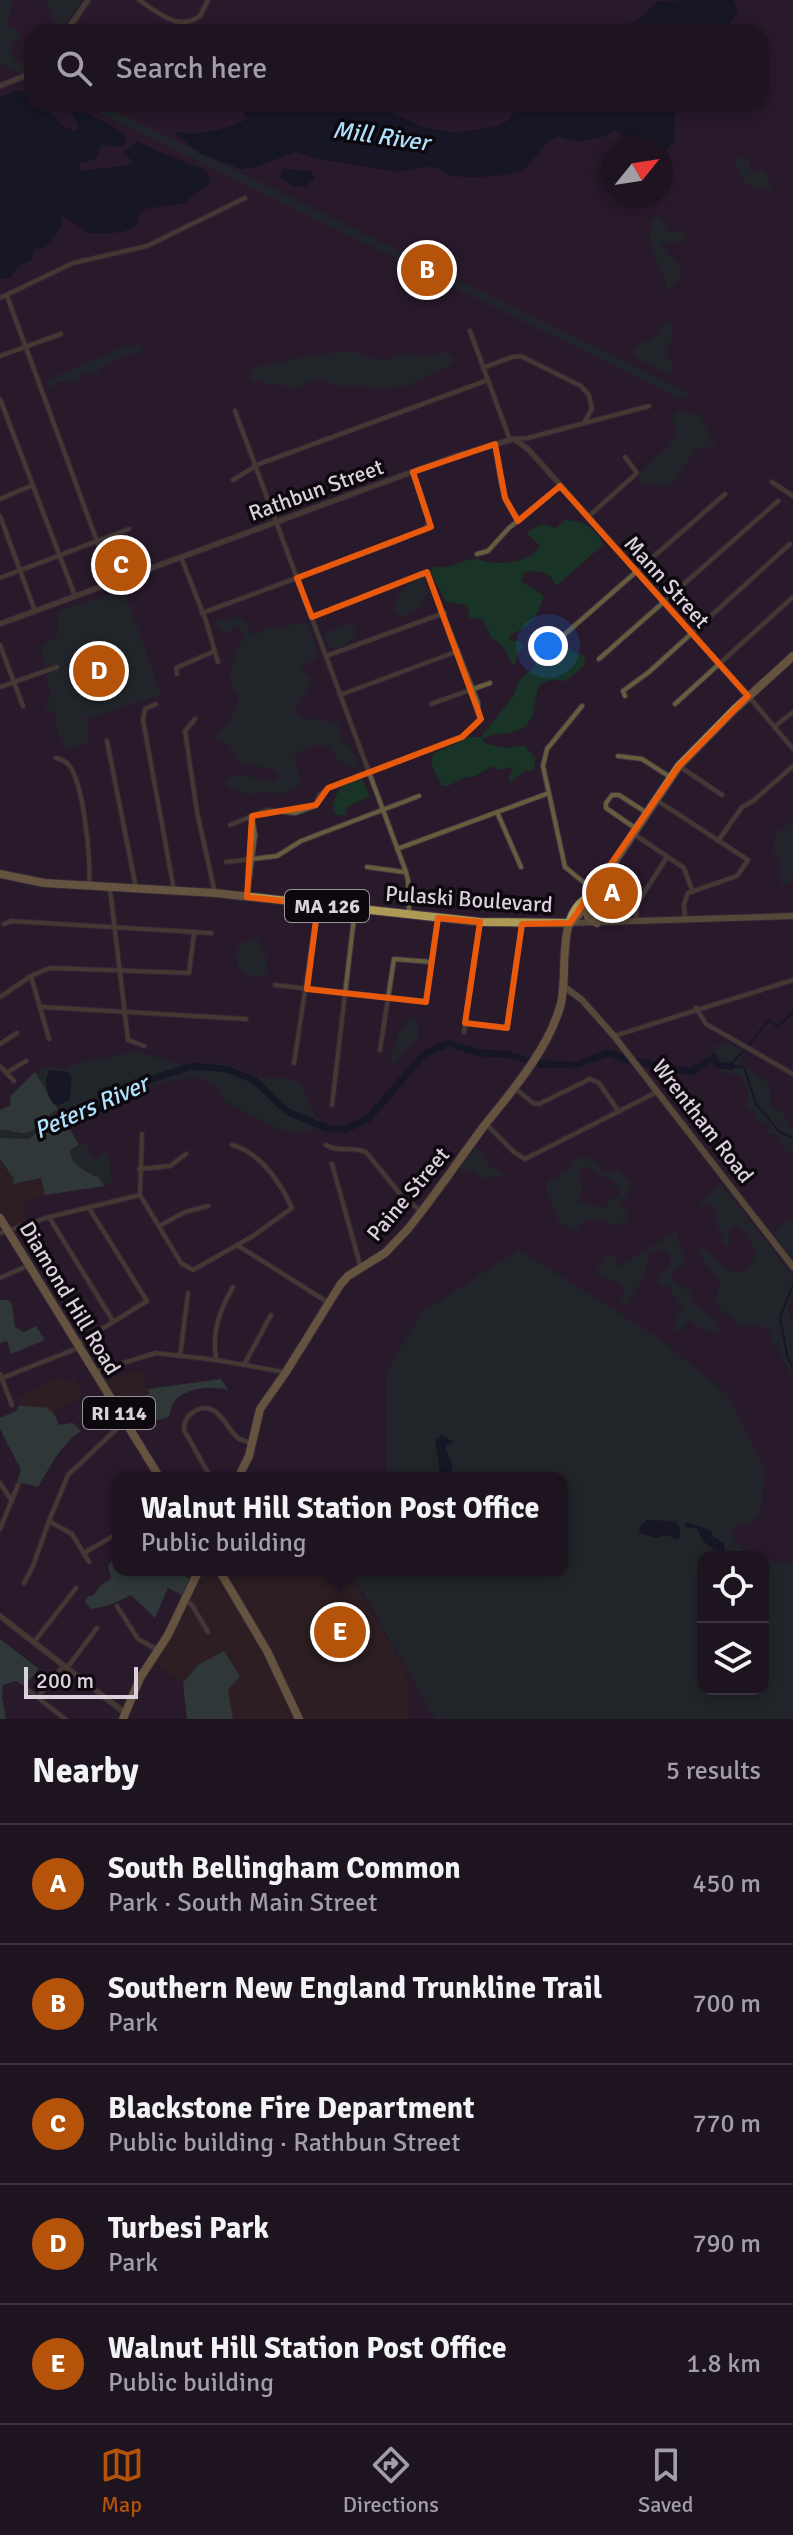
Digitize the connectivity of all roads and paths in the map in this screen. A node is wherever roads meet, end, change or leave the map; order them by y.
1 (88, 0) edge
2 (139, 0) edge
3 (208, 0) edge
4 (72, 24) edge
5 (24, 76) edge
6 (0, 86) edge
7 (245, 198) dead end
8 (7, 296) junction
9 (0, 298) edge
10 (470, 331) dead end
11 (61, 334) dead end
12 (25, 347) junction
13 (0, 356) edge
14 (483, 368) junction
15 (488, 380) junction
16 (0, 399) edge
17 (649, 406) dead end
18 (235, 411) dead end
19 (583, 424) junction
20 (512, 440) junction
21 (495, 444) junction
22 (625, 457) dead end
23 (256, 468) junction
24 (413, 472) junction
25 (233, 480) dead end
26 (772, 482) dead end
27 (33, 485) junction
28 (560, 486) junction
29 (725, 494) dead end
30 (793, 496) edge
31 (0, 499) edge
32 (778, 501) dead end
33 (0, 516) edge
34 (588, 517) junction
35 (520, 519) junction
36 (276, 522) junction
37 (129, 529) dead end
38 (98, 541) junction
39 (790, 544) dead end
40 (477, 554) dead end
41 (60, 555) junction
42 (181, 557) junction
43 (20, 570) junction
44 (636, 571) junction
45 (0, 578) edge
46 (297, 578) junction
47 (112, 582) junction
48 (75, 596) junction
49 (793, 597) edge
50 (663, 602) junction
51 (35, 611) junction
52 (202, 613) junction
53 (444, 613) junction
54 (312, 617) junction
55 (0, 624) edge
56 (691, 633) junction
57 (564, 635) dead end
58 (0, 645) edge
59 (215, 651) junction
60 (458, 651) junction
61 (326, 656) junction
62 (793, 656) edge
63 (599, 659) dead end
64 (218, 662) dead end
65 (718, 664) junction
66 (57, 667) dead end
67 (177, 674) dead end
68 (14, 682) junction
69 (490, 683) dead end
70 (0, 687) edge
71 (473, 689) junction
72 (340, 695) junction
73 (625, 696) dead end
74 (748, 696) junction
75 (156, 704) dead end
76 (431, 704) dead end
77 (675, 704) dead end
78 (23, 706) dead end
79 (582, 706) dead end
80 (793, 712) edge
81 (195, 719) dead end
82 (774, 727) junction
83 (107, 741) dead end
84 (793, 749) edge
85 (618, 756) dead end
86 (56, 758) dead end
87 (679, 766) junction
88 (793, 766) edge
89 (369, 773) junction
90 (671, 777) junction
91 (550, 793) junction
92 (722, 795) dead end
93 (419, 796) dead end
94 (656, 799) junction
95 (383, 811) junction
96 (497, 812) junction
97 (647, 813) junction
98 (252, 816) junction
99 (230, 825) dead end
100 (635, 832) junction
101 (718, 841) junction
102 (397, 849) junction
103 (668, 856) junction
104 (252, 859) junction
105 (226, 862) dead end
106 (367, 867) dead end
107 (521, 867) dead end
108 (406, 872) junction
109 (0, 874) edge
110 (89, 886) junction
111 (110, 887) junction
112 (136, 888) junction
113 (174, 890) junction
114 (692, 890) junction
115 (215, 893) junction
116 (594, 893) junction
117 (247, 897) junction
118 (318, 905) junction
119 (587, 906) junction
120 (355, 909) junction
121 (409, 915) junction
122 (793, 916) edge
123 (438, 918) junction
124 (685, 920) junction
125 (636, 921) junction
126 (480, 922) junction
127 (545, 923) junction
128 (570, 923) junction
129 (597, 923) junction
130 (4, 924) dead end
131 (522, 924) junction
132 (116, 929) junction
133 (194, 933) junction
134 (211, 933) dead end
135 (564, 944) junction
136 (432, 962) junction
137 (120, 971) junction
138 (31, 976) junction
139 (793, 980) edge
140 (275, 985) dead end
141 (307, 989) junction
142 (565, 991) junction
143 (345, 993) junction
144 (0, 997) edge
145 (386, 999) junction
146 (42, 1007) junction
147 (696, 1008) junction
148 (125, 1012) junction
149 (246, 1019) dead end
150 (465, 1023) junction
151 (464, 1032) dead end
152 (17, 1033) dead end
153 (614, 1036) junction
154 (49, 1039) dead end
155 (0, 1044) edge
156 (144, 1046) dead end
157 (380, 1050) dead end
158 (26, 1061) dead end
159 (294, 1063) dead end
160 (0, 1066) edge
161 (6, 1073) junction
162 (793, 1074) edge
163 (14, 1081) dead end
164 (514, 1087) junction
165 (657, 1092) junction
166 (332, 1105) dead end
167 (620, 1112) junction
168 (486, 1124) junction
169 (142, 1134) dead end
170 (232, 1145) dead end
171 (326, 1145) dead end
172 (186, 1154) dead end
173 (332, 1164) dead end
174 (139, 1169) junction
175 (140, 1195) junction
176 (208, 1206) dead end
177 (89, 1208) junction
178 (422, 1212) junction
179 (49, 1217) junction
180 (0, 1218) edge
181 (159, 1226) junction
182 (4, 1231) edge
183 (237, 1245) junction
184 (29, 1265) junction
185 (793, 1267) edge
186 (361, 1268) junction
187 (0, 1278) edge
188 (233, 1287) dead end
189 (188, 1293) dead end
190 (329, 1303) junction
191 (271, 1315) dead end
192 (113, 1321) junction
193 (77, 1346) junction
194 (180, 1356) junction
195 (216, 1360) junction
196 (244, 1365) junction
197 (93, 1372) junction
198 (286, 1372) junction
199 (1, 1377) edge
200 (12, 1405) dead end
201 (124, 1422) junction
202 (251, 1443) junction
203 (156, 1472) edge
204 (208, 1472) edge
205 (241, 1472) edge
206 (0, 1483) edge
207 (18, 1485) dead end
208 (12, 1501) junction
209 (49, 1521) junction
210 (0, 1529) edge
211 (112, 1537) edge
212 (84, 1553) junction
213 (89, 1562) dead end
214 (196, 1576) edge
215 (223, 1576) edge
216 (24, 1583) dead end
217 (76, 1588) dead end
218 (186, 1600) junction
219 (117, 1606) dead end
220 (0, 1616) edge
221 (97, 1628) dead end
222 (208, 1632) dead end
223 (34, 1642) junction
224 (158, 1650) junction
225 (65, 1666) junction
226 (28, 1690) dead end
227 (38, 1697) junction
228 (124, 1716) edge
229 (65, 1719) edge
230 (299, 1719) edge

1 - 4 street
2 - 3 street
5 - 6 street
7 - 8 street
8 - 9 street
8 - 12 street
10 - 14 street
11 - 12 street
12 - 13 street
12 - 38 street
14 - 15 street
14 - 19 street
15 - 20 street
15 - 23 street
16 - 27 street
17 - 19 street, Rathbun Street
18 - 23 street
19 - 20 street, Rathbun Street
20 - 21 street, Rathbun Street
20 - 28 street, Mann Street
21 - 24 street, Rathbun Street
21 - 35 street
22 - 34 street
23 - 25 street
23 - 36 street
24 - 36 street, Rathbun Street
24 - 46 street
26 - 30 street
27 - 31 street
27 - 41 street
28 - 34 street, Mann Street
28 - 35 street
29 - 44 street
32 - 50 street
33 - 43 street
34 - 44 street, Mann Street
35 - 40 street
36 - 42 street, Rathbun Street
36 - 46 street
37 - 38 street
38 - 41 street
38 - 47 street
39 - 56 street
41 - 43 street
41 - 48 street
42 - 47 street, Rathbun Street
42 - 52 street
43 - 45 street
43 - 51 street
44 - 50 street, Mann Street
44 - 57 street
46 - 52 street
46 - 54 street
47 - 48 street, Rathbun Street
48 - 51 street, Rathbun Street
49 - 65 street
50 - 56 street, Mann Street
50 - 63 street
51 - 55 street, Rathbun Street
52 - 59 street
53 - 54 street
53 - 60 street
53 - 61 street
54 - 61 street
56 - 65 street, Mann Street
56 - 73 street
58 - 68 street
59 - 64 street
59 - 67 street
60 - 71 street
60 - 72 street
61 - 72 street
62 - 74 main road
65 - 74 street, Mann Street
65 - 77 street
66 - 68 street
68 - 70 street
68 - 78 street
69 - 71 street
71 - 76 street
71 - 89 street
72 - 89 street
74 - 82 street, Mann Street
74 - 87 main road
75 - 113 street
79 - 91 street
80 - 82 street
81 - 115 street
82 - 84 street, Mann Street
83 - 112 street
85 - 90 street
86 - 110 street
87 - 90 main road
87 - 92 street
88 - 101 street
89 - 95 street
89 - 98 street
90 - 94 main road
91 - 96 street
91 - 116 street
93 - 95 street
94 - 97 main road
94 - 101 street
95 - 102 street
95 - 104 street
96 - 102 street
96 - 107 street
97 - 100 main road
97 - 100 street
98 - 99 street
98 - 104 street
100 - 103 street
100 - 116 main road
101 - 114 street
102 - 108 street
103 - 114 street
103 - 125 street
104 - 105 street
104 - 117 street
106 - 108 street
108 - 121 street
109 - 110 main road, Pulaski Boulevard / MA 126
110 - 111 main road, Pulaski Boulevard / MA 126
111 - 112 main road, Pulaski Boulevard / MA 126
111 - 132 street
112 - 113 main road, Pulaski Boulevard / MA 126
113 - 115 main road, Pulaski Boulevard / MA 126
114 - 124 street
115 - 117 main road, Pulaski Boulevard / MA 126
116 - 119 main road
116 - 128 main road
117 - 118 main road, Pulaski Boulevard / MA 126
118 - 120 main road, Pulaski Boulevard / MA 126
118 - 141 street
119 - 128 main road
119 - 129 main road
120 - 121 main road, Pulaski Boulevard / MA 126
120 - 143 street
121 - 123 main road, Pulaski Boulevard / MA 126
122 - 124 main road, Pulaski Boulevard
123 - 126 main road, Pulaski Boulevard / MA 126
123 - 136 street
124 - 125 main road, Pulaski Boulevard
125 - 129 main road, Pulaski Boulevard
126 - 131 main road, Pulaski Boulevard / MA 126
126 - 150 street
127 - 128 main road, Pulaski Boulevard / MA 126
127 - 131 main road, Pulaski Boulevard / MA 126
127 - 135 main road
128 - 129 main road, Pulaski Boulevard
128 - 135 main road
130 - 132 street
131 - 150 street
132 - 133 street
132 - 137 street
133 - 134 street
133 - 137 street
135 - 142 main road
136 - 145 street
136 - 145 street
137 - 138 street
137 - 148 street
138 - 144 street
138 - 146 street
139 - 147 street
140 - 141 street
141 - 143 street
141 - 159 street
142 - 153 main road, Wrentham Road
142 - 164 main road, Paine Street
143 - 145 street
143 - 166 street
145 - 157 street
146 - 148 street
146 - 154 street
147 - 153 street
147 - 162 street
148 - 149 street
148 - 156 street
150 - 151 street
152 - 155 street
153 - 165 main road, Wrentham Road
158 - 161 street
160 - 161 street
161 - 163 street
164 - 167 street
164 - 168 main road, Paine Street
165 - 167 street
165 - 185 main road, Wrentham Road
167 - 168 street
168 - 178 main road, Paine Street
169 - 174 street
170 - 183 street
171 - 178 street
172 - 174 street
173 - 186 street
174 - 175 street
175 - 177 street
175 - 181 street
176 - 181 street
177 - 179 street
177 - 192 street
178 - 186 main road, Paine Street
179 - 182 street
179 - 192 street
180 - 182 main road, Diamond Hill Road / RI 114
181 - 183 street
182 - 184 main road, Diamond Hill Road / RI 114
183 - 190 street
184 - 187 street
184 - 193 main road, Diamond Hill Road / RI 114
186 - 190 main road, Paine Street
188 - 195 street
189 - 194 street
190 - 198 main road, Paine Street
191 - 196 street
192 - 193 street
193 - 197 main road, Diamond Hill Road / RI 114
193 - 199 street
194 - 195 street
194 - 197 street
195 - 196 street
196 - 198 street
197 - 201 main road, Diamond Hill Road / RI 114
198 - 202 main road, Paine Street
199 - 200 street
201 - 203 main road, Diamond Hill Road / RI 114
201 - 209 street
202 - 204 street
202 - 205 main road
206 - 208 street
207 - 208 street
208 - 210 street
209 - 212 street
209 - 216 street
211 - 212 street
212 - 213 street
214 - 218 main road
215 - 230 main road
217 - 223 street
218 - 222 street
218 - 224 main road
219 - 224 street
220 - 223 street
221 - 225 street
223 - 225 street
224 - 228 main road
225 - 227 street
225 - 228 street
226 - 227 street
227 - 229 street

